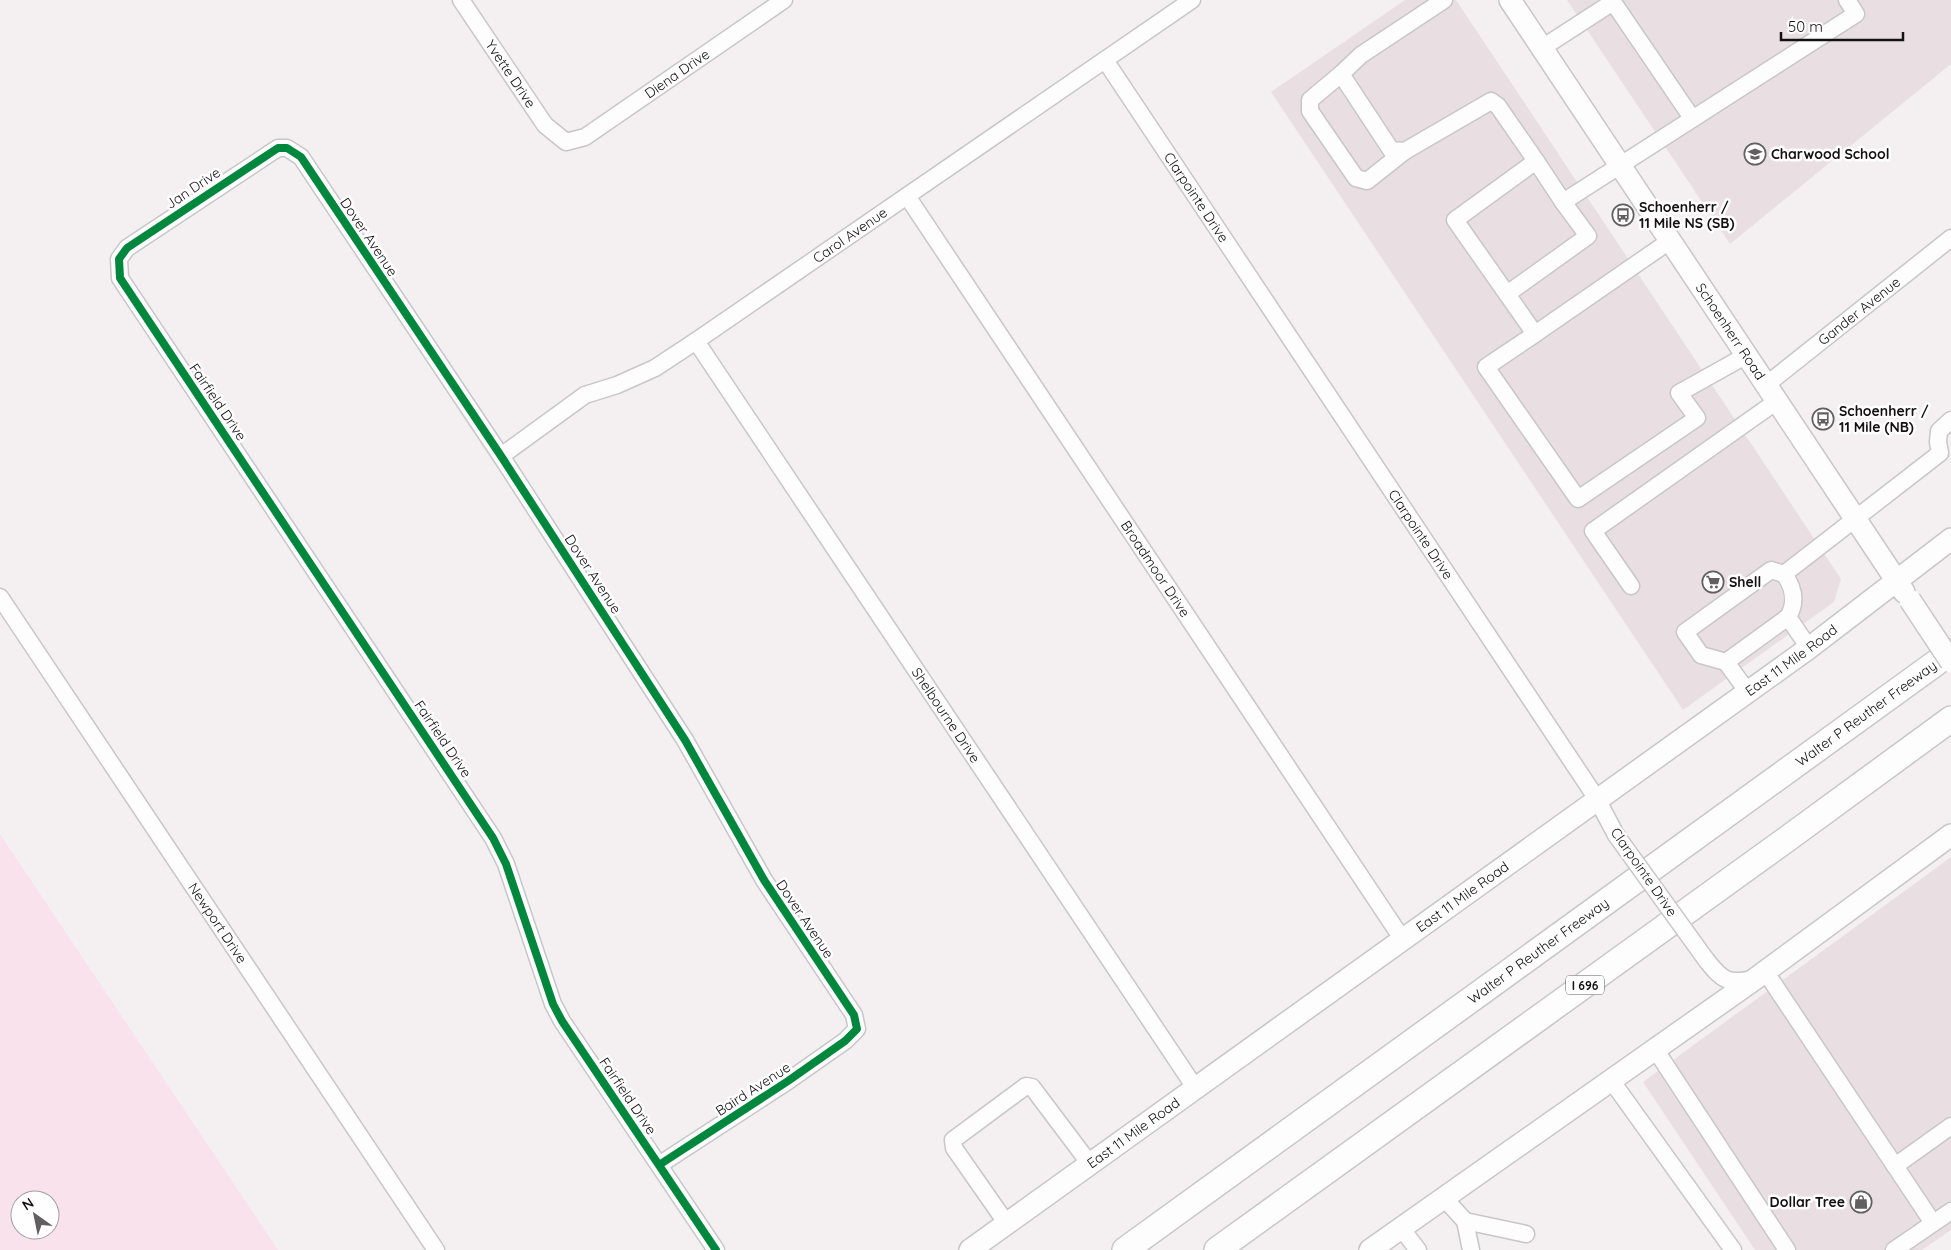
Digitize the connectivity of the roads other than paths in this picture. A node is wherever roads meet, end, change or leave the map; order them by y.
1 (461, 0) edge
2 (784, 0) edge
3 (1192, 0) edge
4 (1444, 0) edge
5 (1510, 0) edge
6 (1847, 0) edge
7 (1542, 48) junction
8 (1105, 60) junction
9 (1341, 74) junction
10 (1692, 118) junction
11 (566, 142) joint
12 (287, 148) joint
13 (1406, 151) junction
14 (1536, 161) junction
15 (1620, 164) junction
16 (906, 196) junction
17 (1563, 202) junction
18 (1951, 238) edge
19 (1670, 240) junction
20 (119, 259) joint
21 (1507, 294) junction
22 (1535, 334) junction
23 (696, 341) junction
24 (1747, 355) junction
25 (1771, 393) junction
26 (1951, 420) edge
27 (1946, 454) edge
28 (501, 456) junction
29 (1855, 518) junction
30 (1951, 539) edge
31 (1784, 574) junction
32 (1897, 582) junction
33 (1631, 586) dead end
34 (0, 597) edge
35 (1788, 617) junction
36 (1810, 648) junction
37 (1951, 652) edge
38 (1726, 662) junction
39 (1951, 662) edge
40 (1747, 691) junction
41 (1951, 719) edge
42 (1597, 799) junction
43 (1951, 835) edge
44 (1403, 940) junction
45 (1760, 975) junction
46 (857, 1029) joint
47 (1655, 1049) junction
48 (1611, 1080) junction
49 (1196, 1088) junction
50 (1951, 1126) edge
51 (1090, 1164) junction
52 (659, 1165) junction
53 (1895, 1166) junction
54 (1444, 1198) junction
55 (1951, 1211) edge
56 (1465, 1221) junction
57 (1933, 1223) junction
58 (1006, 1224) junction
59 (1401, 1228) junction
60 (1526, 1234) dead end
61 (436, 1250) edge
62 (716, 1250) edge
63 (970, 1250) edge
64 (1125, 1250) edge
65 (1217, 1250) edge
66 (1370, 1250) edge
67 (1418, 1250) edge
68 (1471, 1250) edge
69 (1733, 1250) edge
70 (1788, 1250) edge
71 (1894, 1250) edge

1 - 11 street, Yvette Drive
2 - 11 street, Diena Drive
3 - 8 street, Carol Avenue
4 - 9 street
5 - 7 main road, Schoenherr Road
6 - 10 street
7 - 10 street
7 - 15 main road, Schoenherr Road
8 - 16 street, Carol Avenue
8 - 42 street, Clarpointe Drive
9 - 13 street
9 - 13 street
10 - 15 street
12 - 20 street, Jan Drive
12 - 28 street, Dover Avenue
13 - 14 street
14 - 17 street
14 - 21 street
15 - 17 street
15 - 19 main road, Schoenherr Road
16 - 23 street, Carol Avenue
16 - 44 street, Broadmoor Drive
17 - 21 street
18 - 25 street, Gander Avenue
19 - 22 street
19 - 24 main road, Schoenherr Road
20 - 52 street, Fairfield Drive
21 - 22 street
22 - 24 street
23 - 28 street, Carol Avenue
23 - 49 street, Shelbourne Drive
24 - 25 main road, Schoenherr Road
25 - 29 main road, Schoenherr Road
25 - 33 street, Gander Avenue
26 - 27 street
27 - 29 street
28 - 46 street, Dover Avenue
29 - 31 street
29 - 32 main road, Schoenherr Road
30 - 32 main road, East 11 Mile Road
31 - 35 street
31 - 38 street
32 - 36 main road, East 11 Mile Road
32 - 39 main road, Schoenherr Road, bridge
34 - 61 street, Newport Drive
35 - 36 street
35 - 38 street
36 - 40 main road, East 11 Mile Road
37 - 64 highway, Walter P Reuther Freeway
38 - 40 street
40 - 42 main road, East 11 Mile Road
41 - 65 highway, I 696
42 - 44 main road, East 11 Mile Road
42 - 45 street, Clarpointe Drive, bridge
43 - 45 main road
44 - 49 main road, East 11 Mile Road
45 - 47 main road
45 - 53 street
46 - 52 street, Baird Avenue
47 - 48 main road
47 - 70 street
48 - 54 main road
48 - 69 street
49 - 51 main road, East 11 Mile Road
50 - 53 street
51 - 58 main road, East 11 Mile Road
51 - 58 street
52 - 62 street, Fairfield Drive
53 - 57 street
54 - 56 street
54 - 59 main road
55 - 57 street
56 - 60 street
56 - 68 street
57 - 71 street
58 - 63 main road, East 11 Mile Road
59 - 66 main road
59 - 67 street

